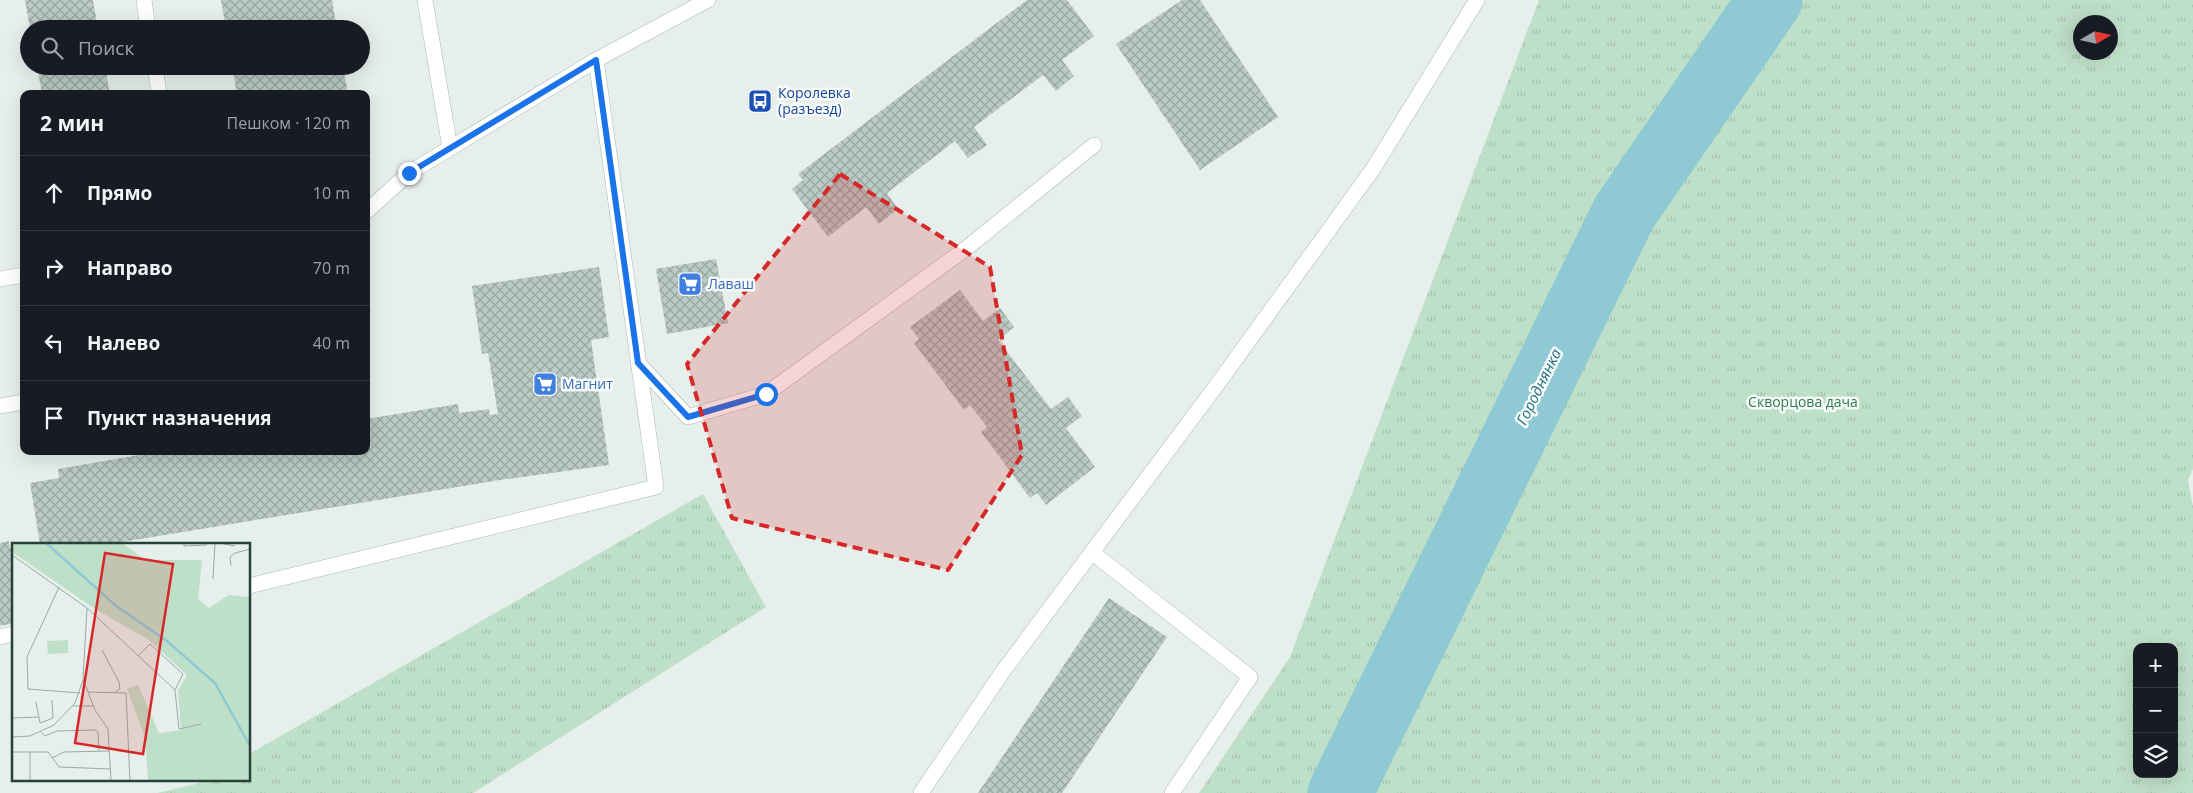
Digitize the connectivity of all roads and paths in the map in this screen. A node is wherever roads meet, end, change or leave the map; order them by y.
1 (144, 0) edge
2 (425, 0) edge
3 (708, 0) edge
4 (1477, 0) edge
5 (147, 20) edge
6 (596, 60) junction
7 (156, 75) edge
8 (158, 90) edge
9 (1094, 145) dead end
10 (450, 148) junction
11 (370, 208) edge
12 (20, 276) edge
13 (0, 279) edge
14 (638, 363) junction
15 (20, 403) edge
16 (0, 406) edge
17 (1093, 553) junction
18 (250, 586) edge
19 (921, 793) edge
20 (1172, 793) edge

1 - 5 street
2 - 10 street
3 - 6 street
4 - 17 street
6 - 10 street
6 - 14 street
7 - 8 street
9 - 14 street
10 - 11 street
12 - 13 street
14 - 18 street
15 - 16 street
17 - 19 street
17 - 20 street

